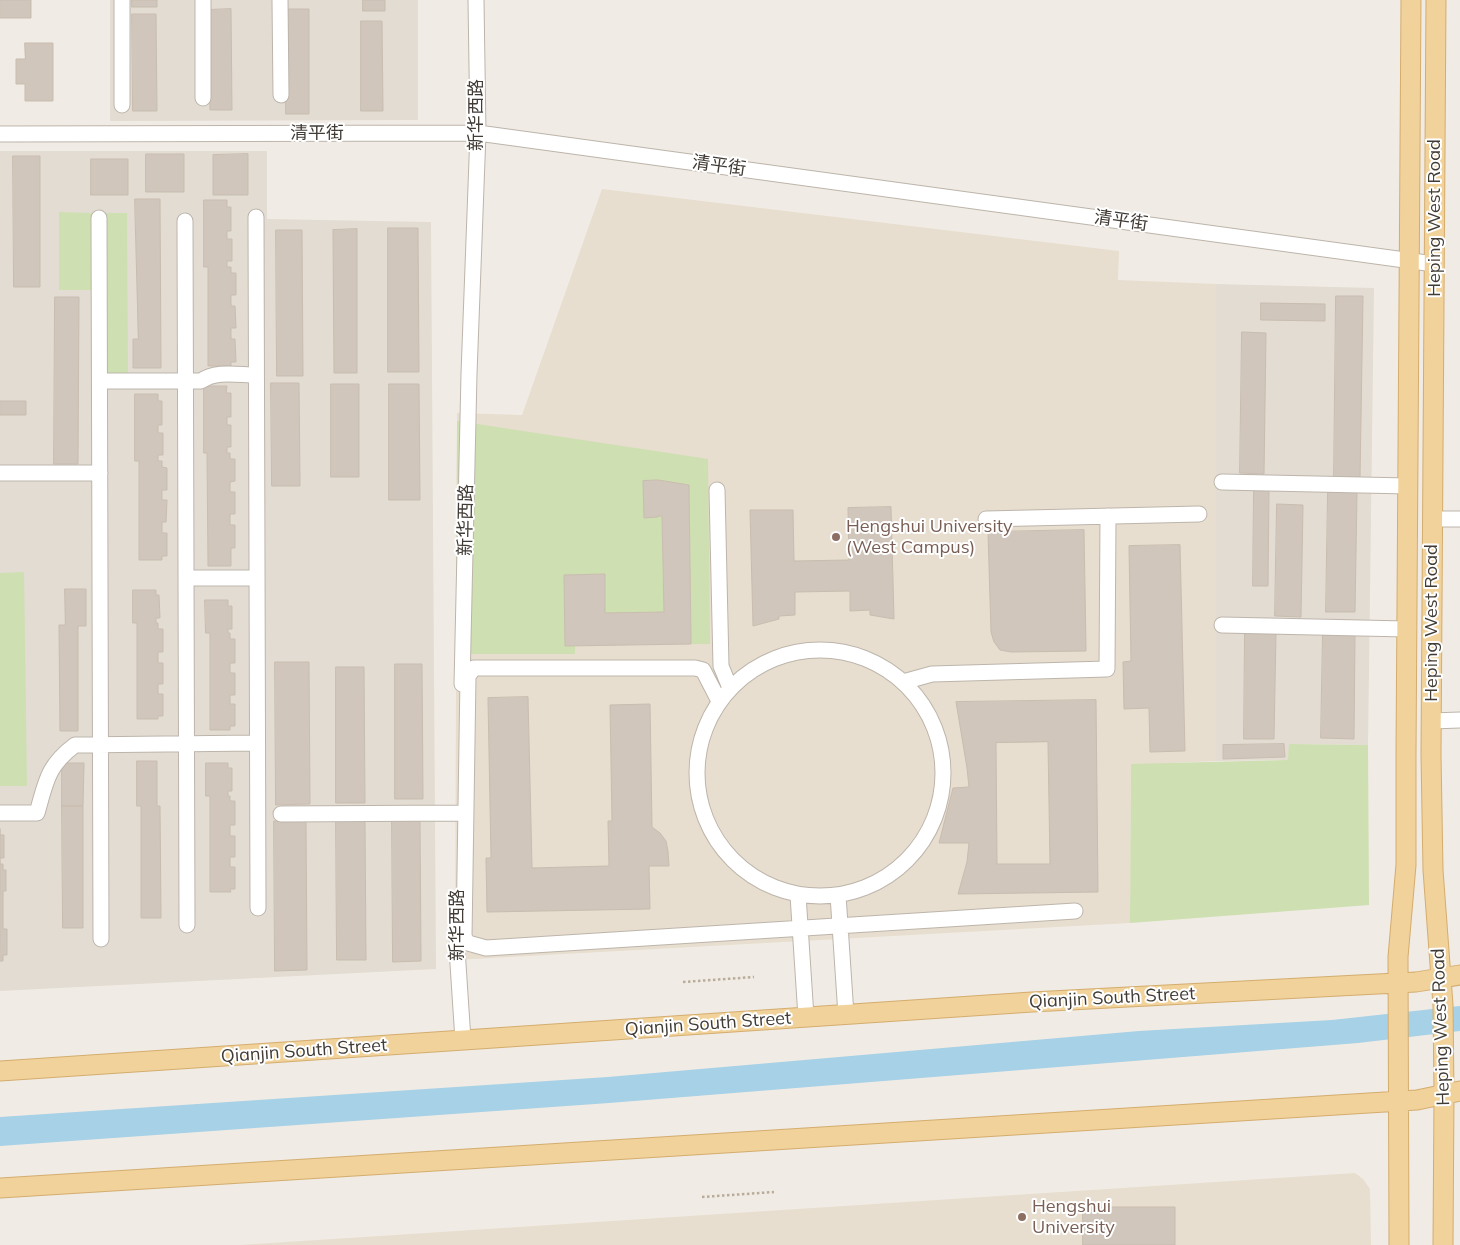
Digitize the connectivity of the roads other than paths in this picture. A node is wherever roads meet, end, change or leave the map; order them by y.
1 (122, 0) edge
2 (203, 0) edge
3 (280, 0) edge
4 (476, 0) edge
5 (1411, 0) edge
6 (1436, 0) edge
7 (280, 95) dead end
8 (203, 98) dead end
9 (122, 106) dead end
10 (478, 133) junction
11 (0, 134) edge
12 (256, 216) dead end
13 (100, 218) dead end
14 (186, 221) dead end
15 (1409, 260) junction
16 (1434, 264) junction
17 (256, 375) junction
18 (100, 381) junction
19 (186, 381) junction
20 (0, 473) edge
21 (100, 473) junction
22 (1222, 482) dead end
23 (1408, 486) junction
24 (718, 490) dead end
25 (1199, 514) dead end
26 (1108, 516) junction
27 (986, 519) dead end
28 (1432, 519) junction
29 (1460, 519) edge
30 (186, 578) junction
31 (257, 578) junction
32 (1222, 624) dead end
33 (1407, 629) junction
34 (903, 682) junction
35 (730, 688) junction
36 (719, 701) junction
37 (1460, 720) edge
38 (1431, 721) junction
39 (186, 743) junction
40 (257, 743) junction
41 (101, 744) junction
42 (459, 813) junction
43 (0, 814) edge
44 (281, 814) dead end
45 (798, 895) junction
46 (838, 895) junction
47 (258, 908) dead end
48 (1075, 911) dead end
49 (187, 925) dead end
50 (840, 926) junction
51 (800, 928) junction
52 (101, 939) dead end
53 (1451, 977) edge
54 (1407, 983) junction
55 (846, 1015) junction
56 (806, 1018) junction
57 (463, 1040) junction
58 (0, 1071) edge
59 (1452, 1093) edge
60 (1407, 1100) junction
61 (0, 1188) edge
62 (1399, 1245) edge
63 (1443, 1245) edge

1 - 9 street
2 - 8 street
3 - 7 street
4 - 10 street, 新华西路
5 - 15 main road, Heping West Road
6 - 16 main road, Heping West Road
10 - 11 street, 清平街
10 - 15 street, 清平街
10 - 42 street, 新华西路
12 - 17 street
13 - 18 street
14 - 19 street
15 - 16 street, 清平街
15 - 23 main road, Heping West Road
16 - 28 main road, Heping West Road
17 - 19 street
17 - 31 street
18 - 19 street
18 - 21 street
19 - 30 street
20 - 21 street
21 - 41 street
22 - 23 street
23 - 33 main road, Heping West Road
24 - 35 street
25 - 26 street
26 - 27 street
26 - 34 street
28 - 29 street
28 - 38 main road, Heping West Road
30 - 31 street
30 - 39 street
31 - 40 street
32 - 33 street
33 - 54 main road, Heping West Road
34 - 35 street
34 - 46 street
35 - 36 street
36 - 45 street
36 - 51 street
37 - 38 street
38 - 53 main road, Heping West Road
39 - 40 street
39 - 41 street
39 - 49 street
40 - 47 street
41 - 43 street
41 - 52 street
42 - 44 street
42 - 57 street, 新华西路
45 - 46 street
45 - 51 street
46 - 50 street
48 - 50 street
50 - 51 street
50 - 55 street
51 - 56 street
53 - 54 main road, Qianjin South Street
53 - 59 main road, Heping West Road
54 - 55 main road, Qianjin South Street
54 - 60 main road, Heping West Road
55 - 56 main road, Qianjin South Street
56 - 57 main road, Qianjin South Street
57 - 58 main road, Qianjin South Street
59 - 60 main road
59 - 63 main road, Heping West Road
60 - 61 main road
60 - 62 main road, Heping West Road

